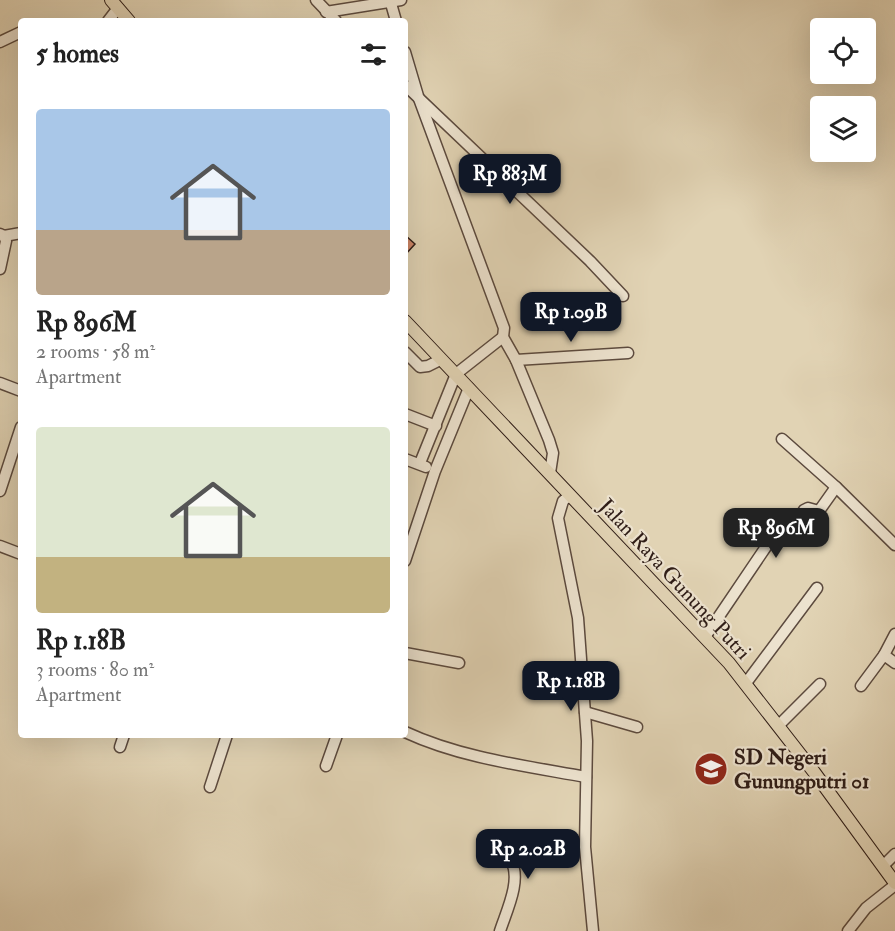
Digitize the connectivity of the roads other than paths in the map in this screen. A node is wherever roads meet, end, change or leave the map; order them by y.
1 (316, 0) edge
2 (394, 1) edge
3 (114, 4) edge
4 (326, 12) junction
5 (126, 18) edge
6 (333, 18) edge
7 (396, 18) edge
8 (18, 33) edge
9 (0, 42) edge
10 (408, 62) edge
11 (408, 88) edge
12 (418, 96) junction
13 (18, 233) edge
14 (2, 235) edge
15 (0, 269) edge
16 (622, 296) dead end
17 (408, 324) edge
18 (503, 337) junction
19 (628, 353) dead end
20 (408, 355) edge
21 (440, 360) junction
22 (516, 360) junction
23 (456, 374) junction
24 (0, 383) edge
25 (469, 388) junction
26 (18, 390) edge
27 (408, 415) edge
28 (436, 426) junction
29 (18, 436) edge
30 (782, 439) dead end
31 (408, 460) edge
32 (420, 463) junction
33 (435, 471) junction
34 (550, 473) junction
35 (836, 488) junction
36 (0, 491) edge
37 (569, 496) junction
38 (895, 545) edge
39 (0, 546) edge
40 (408, 552) edge
41 (18, 553) edge
42 (817, 588) dead end
43 (895, 634) edge
44 (705, 637) junction
45 (408, 654) edge
46 (884, 655) junction
47 (459, 663) dead end
48 (895, 663) edge
49 (746, 683) junction
50 (820, 684) dead end
51 (861, 687) dead end
52 (585, 712) junction
53 (779, 725) junction
54 (637, 727) dead end
55 (408, 733) edge
56 (123, 738) edge
57 (226, 738) edge
58 (336, 738) edge
59 (120, 747) dead end
60 (326, 766) dead end
61 (586, 777) junction
62 (210, 787) dead end
63 (494, 838) dead end
64 (895, 854) edge
65 (883, 866) junction
66 (895, 884) edge
67 (500, 931) edge
68 (593, 931) edge
69 (848, 931) edge

1 - 4 street
2 - 4 street
2 - 7 street
3 - 5 main road
4 - 6 street
8 - 9 street
10 - 12 street
11 - 12 street
12 - 16 street
12 - 18 street
13 - 14 street
14 - 15 street
17 - 21 main road, Jalan Raya Gunung Putri
18 - 22 street
18 - 23 street
19 - 22 street
20 - 21 street
21 - 23 main road, Jalan Raya Gunung Putri
22 - 34 street
23 - 25 main road, Jalan Raya Gunung Putri
23 - 28 street
24 - 26 street
25 - 33 street
25 - 34 main road, Jalan Raya Gunung Putri
27 - 28 street
28 - 32 street
29 - 36 street
30 - 35 street
31 - 32 street
32 - 33 street
33 - 40 street
34 - 37 main road, Jalan Raya Gunung Putri
35 - 38 street
35 - 44 street
37 - 44 main road, Jalan Raya Gunung Putri
37 - 52 street
39 - 41 street
42 - 49 street
43 - 46 street
44 - 49 main road, Jalan Raya Gunung Putri
45 - 47 street
46 - 48 street
46 - 51 street
49 - 53 main road, Jalan Raya Gunung Putri
50 - 53 street
52 - 54 street
52 - 61 street
53 - 65 main road, Jalan Raya Gunung Putri
55 - 61 street
56 - 59 street
57 - 62 street
58 - 60 street
61 - 68 street
63 - 67 street
64 - 65 street
65 - 66 main road, Jalan Raya Gunung Putri
66 - 69 street

